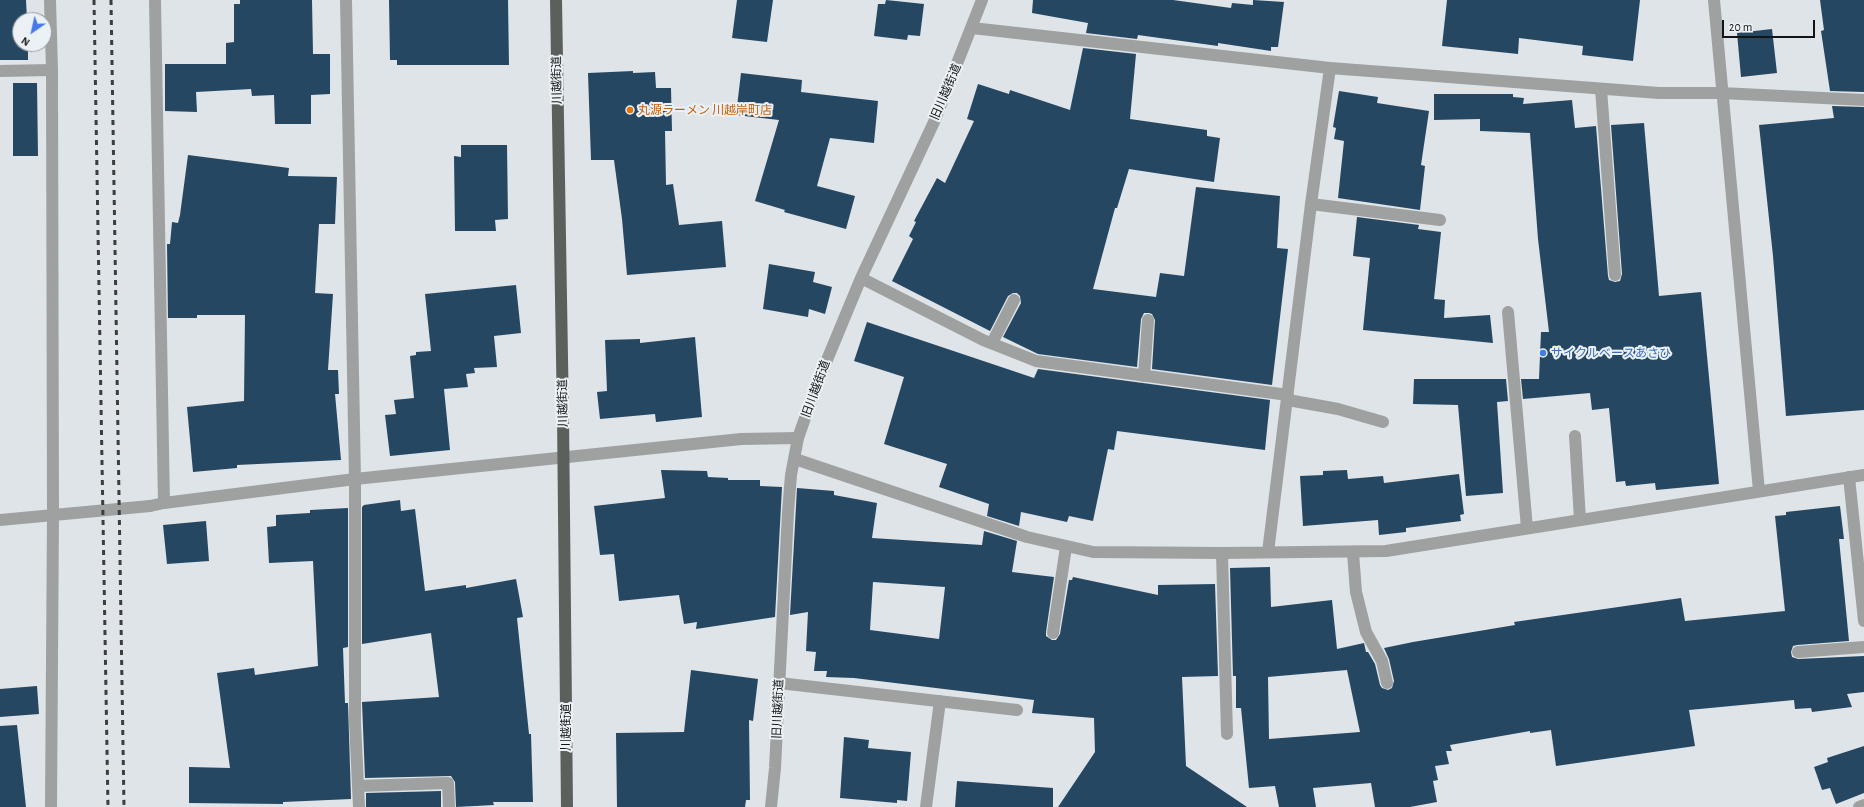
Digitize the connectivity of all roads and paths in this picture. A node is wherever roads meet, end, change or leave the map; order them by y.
1 (50, 0) edge
2 (155, 0) edge
3 (346, 0) edge
4 (556, 0) edge
5 (982, 0) edge
6 (1714, 0) edge
7 (972, 28) junction
8 (1330, 68) junction
9 (52, 70) junction
10 (0, 71) edge
11 (1601, 89) junction
12 (1721, 93) junction
13 (1864, 100) edge
14 (1311, 204) junction
15 (1440, 220) dead end
16 (1615, 274) dead end
17 (861, 278) junction
18 (1014, 300) dead end
19 (1508, 312) dead end
20 (1148, 320) dead end
21 (992, 343) junction
22 (1144, 376) junction
23 (1288, 398) junction
24 (1383, 422) dead end
25 (1575, 436) dead end
26 (798, 438) junction
27 (564, 458) junction
28 (795, 459) junction
29 (1864, 475) edge
30 (1849, 477) junction
31 (355, 479) junction
32 (1759, 491) junction
33 (164, 503) junction
34 (53, 515) junction
35 (0, 520) edge
36 (1580, 520) junction
37 (1526, 528) junction
38 (1066, 547) junction
39 (1268, 552) junction
40 (1354, 552) junction
41 (1222, 553) junction
42 (1864, 621) edge
43 (1053, 633) dead end
44 (1864, 646) edge
45 (1798, 652) dead end
46 (779, 683) junction
47 (1387, 683) dead end
48 (940, 702) junction
49 (1017, 710) dead end
50 (1227, 734) dead end
51 (358, 786) junction
52 (1864, 805) edge
53 (51, 807) edge
54 (359, 807) edge
55 (449, 807) edge
56 (567, 807) edge
57 (771, 807) edge
58 (926, 807) edge
59 (1859, 807) edge

1 - 9 street
2 - 33 street
3 - 31 street
4 - 27 highway, 川越街道
5 - 7 street, 旧川越街道
6 - 12 street
7 - 8 street
7 - 17 street, 旧川越街道
8 - 11 street
8 - 14 street
9 - 10 street
9 - 34 street
11 - 12 street
11 - 16 street
12 - 13 street
12 - 32 street
14 - 15 street
14 - 23 street
17 - 21 street
17 - 26 street, 旧川越街道
18 - 21 street
19 - 37 street
20 - 22 street
21 - 22 street
22 - 23 street
23 - 24 street
23 - 39 street
25 - 36 street
26 - 27 street
26 - 28 street, 旧川越街道
27 - 31 street
27 - 56 highway, 川越街道
28 - 38 street
28 - 46 street, 旧川越街道
29 - 30 street
30 - 32 street
30 - 42 street
31 - 33 street
31 - 51 street
32 - 36 street
33 - 34 street
34 - 35 street
34 - 53 street
36 - 37 street
37 - 40 street
38 - 41 street
38 - 43 street
39 - 40 street
39 - 41 street
40 - 47 street
41 - 50 street
44 - 45 street
46 - 48 street
46 - 57 street, 旧川越街道
48 - 49 street
48 - 58 street
51 - 54 street
51 - 55 street
52 - 59 street

